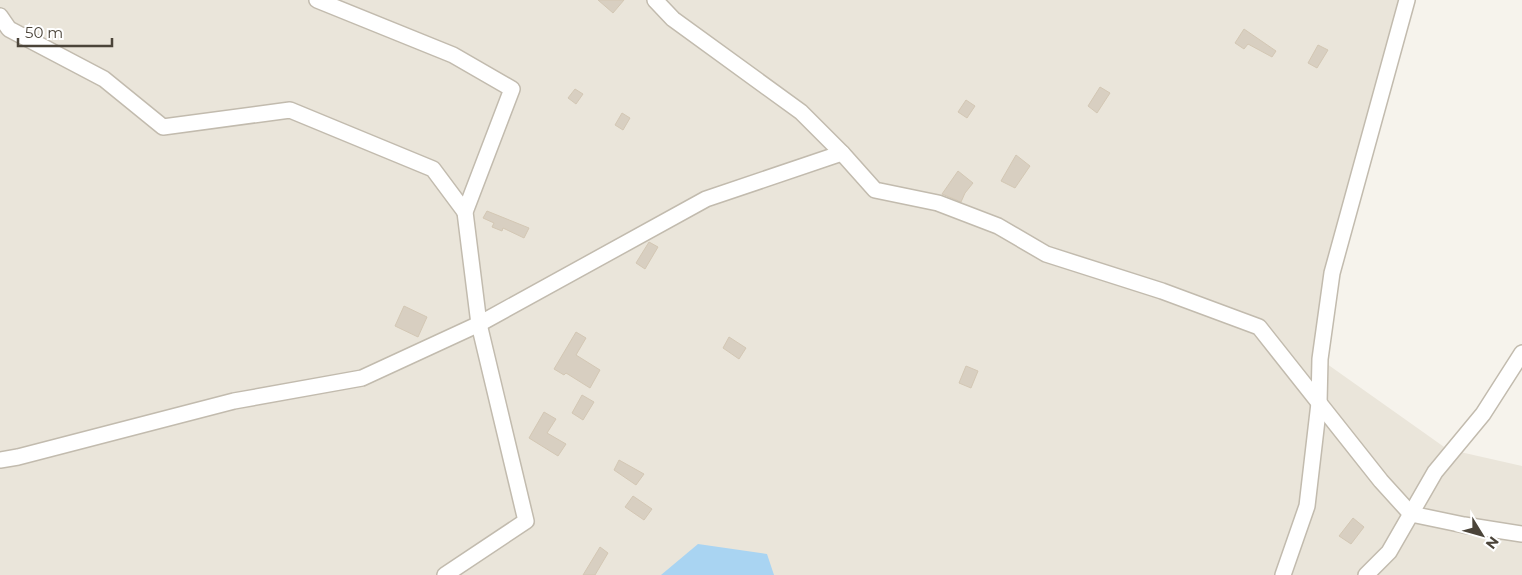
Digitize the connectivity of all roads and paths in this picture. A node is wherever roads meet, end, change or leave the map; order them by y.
1 (317, 0) edge
2 (655, 0) edge
3 (1407, 0) edge
4 (0, 16) edge
5 (842, 153) junction
6 (465, 212) junction
7 (479, 324) junction
8 (1522, 353) edge
9 (1319, 403) junction
10 (0, 460) edge
11 (1412, 514) junction
12 (1522, 534) edge
13 (445, 575) edge
14 (1283, 575) edge
15 (1366, 575) edge

1 - 6 street
2 - 5 street
3 - 9 street
4 - 6 street
5 - 7 street
5 - 9 street
6 - 7 street
7 - 10 street
7 - 13 street
8 - 11 street
9 - 11 street
9 - 14 street
11 - 12 street
11 - 15 street

